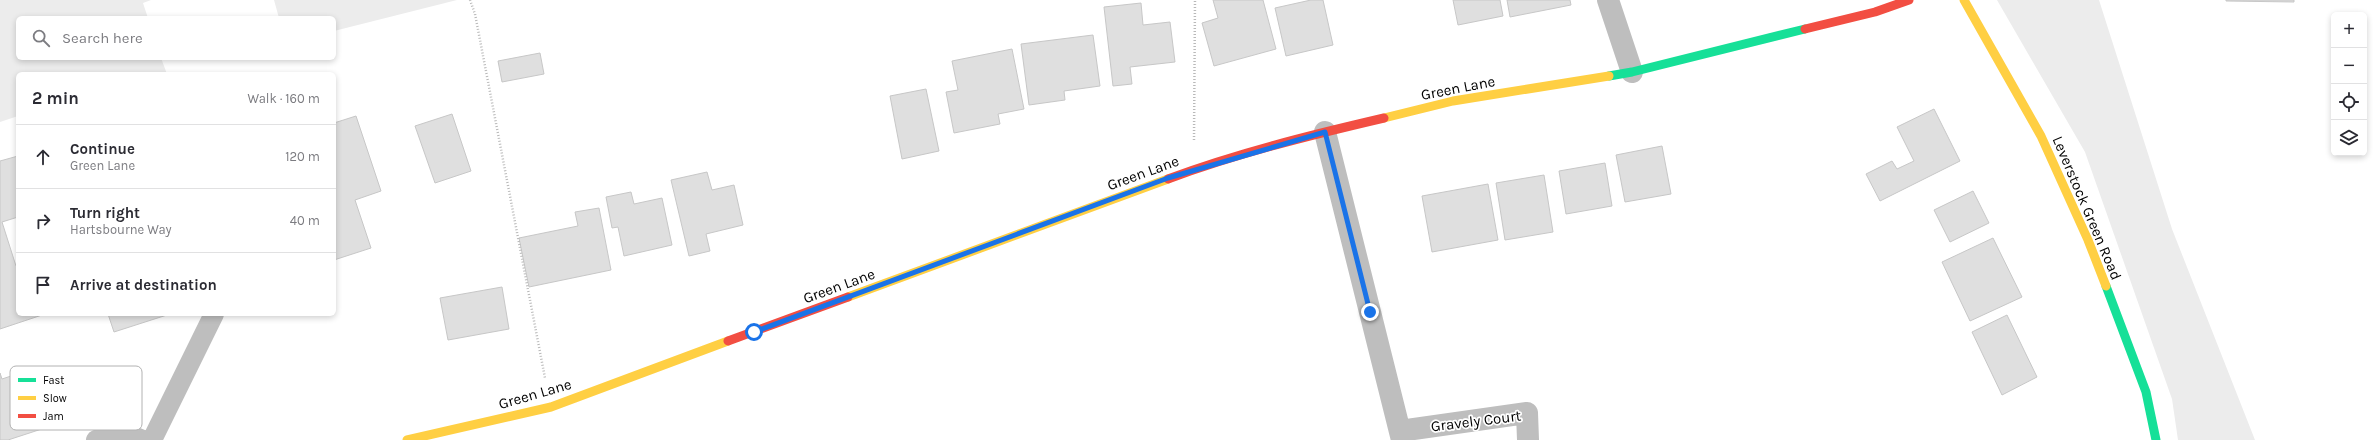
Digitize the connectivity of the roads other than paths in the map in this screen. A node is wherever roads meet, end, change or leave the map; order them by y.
1 (1608, 0) edge
2 (1909, 0) edge
3 (1964, 0) edge
4 (1632, 72) junction
5 (1325, 132) junction
6 (213, 316) edge
7 (1401, 436) edge
8 (96, 440) edge
9 (143, 440) edge
10 (152, 440) edge
11 (407, 440) edge
12 (1528, 440) edge
13 (2156, 440) edge

1 - 4 street
2 - 4 street, Green Lane
3 - 13 street, Leverstock Green Road
4 - 5 street, Green Lane
5 - 7 street
5 - 11 street, Green Lane
6 - 10 lane
7 - 12 street, Gravely Court
8 - 9 lane

